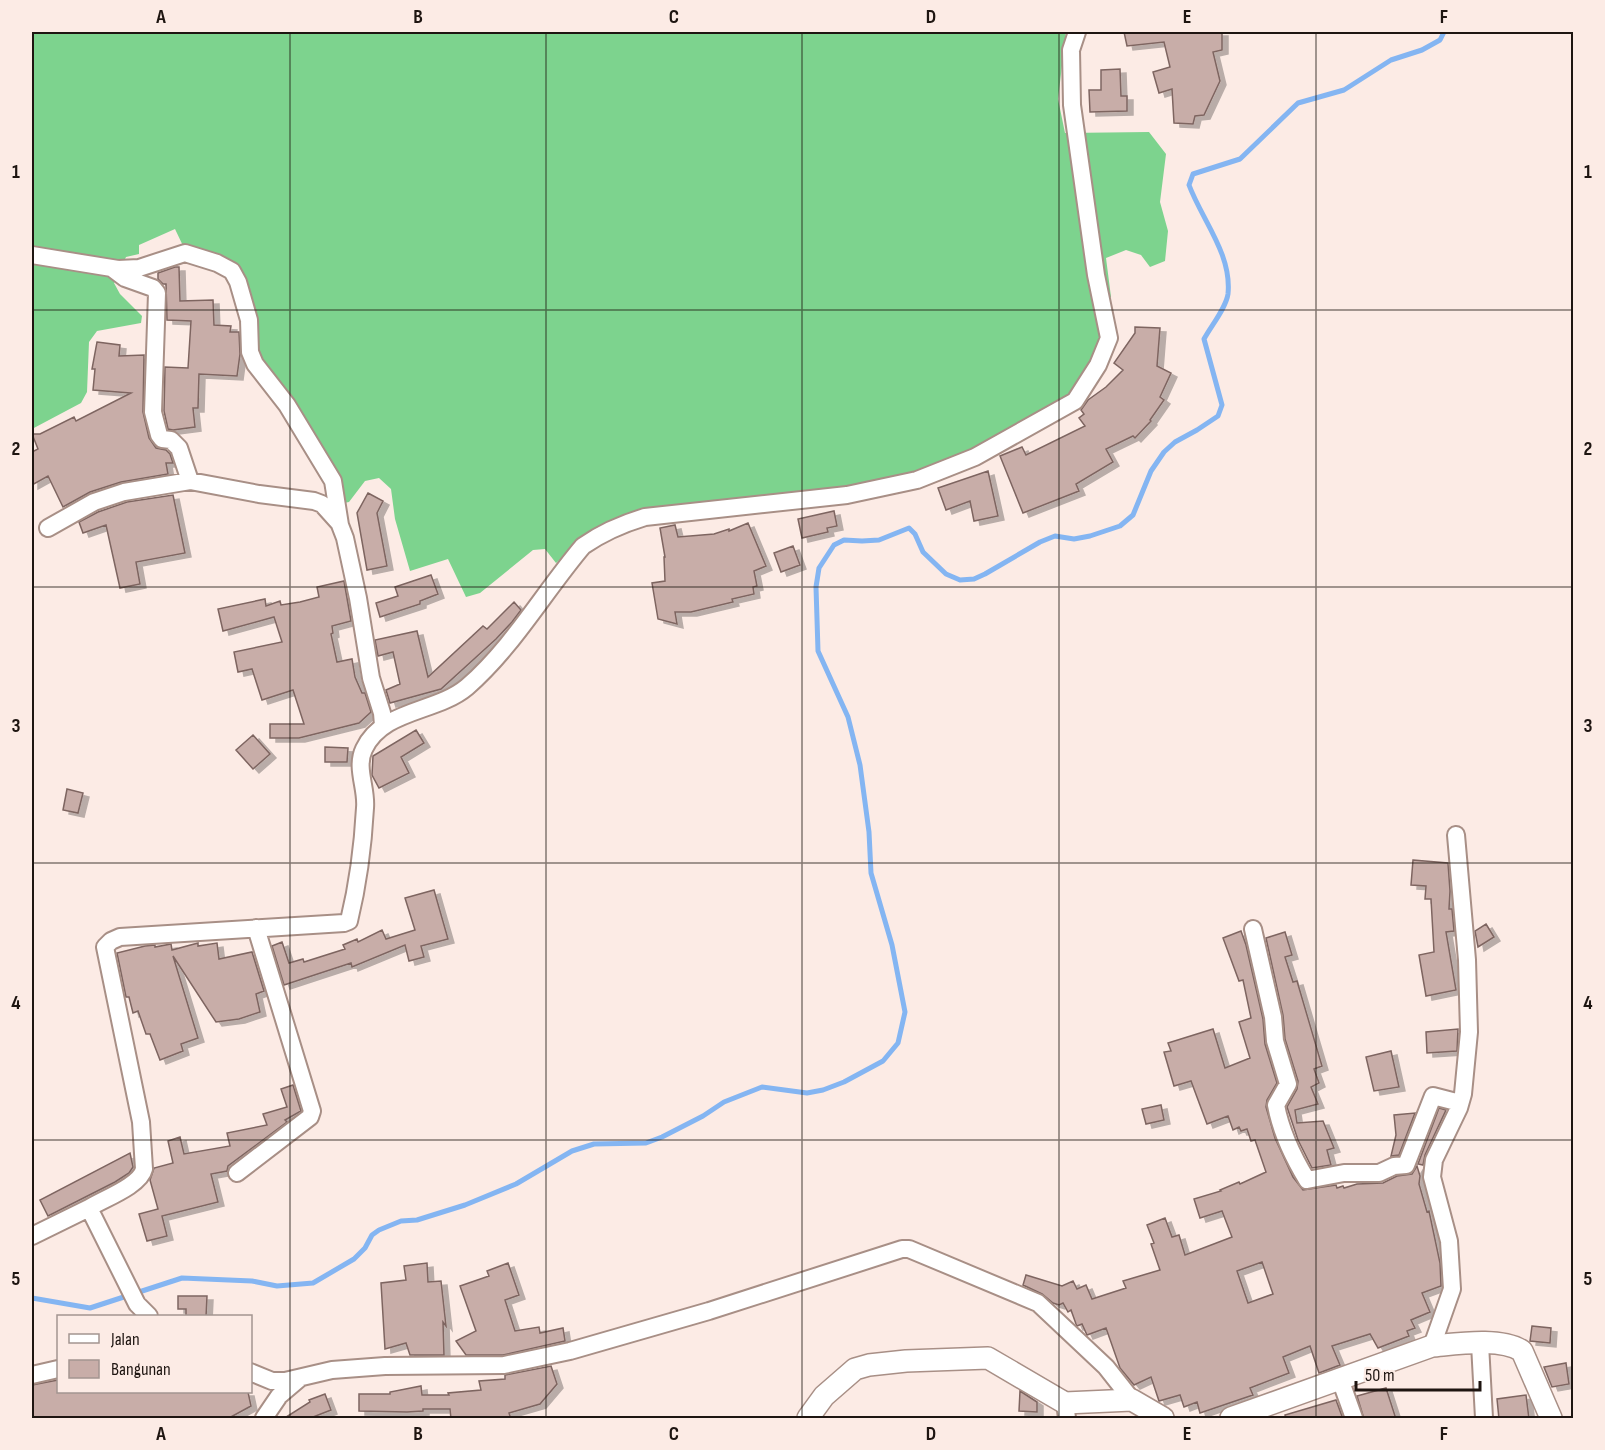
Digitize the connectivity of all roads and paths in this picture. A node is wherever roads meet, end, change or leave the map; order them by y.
1 (1077, 32) edge
2 (32, 255) edge
3 (112, 268) junction
4 (190, 482) junction
5 (340, 525) junction
6 (48, 528) dead end
7 (383, 725) junction
8 (1456, 835) dead end
9 (256, 928) junction
10 (1253, 929) dead end
11 (1460, 1103) junction
12 (237, 1173) dead end
13 (89, 1208) junction
14 (32, 1236) edge
15 (147, 1315) edge
16 (1480, 1344) junction
17 (1432, 1346) junction
18 (57, 1369) edge
19 (252, 1373) edge
20 (32, 1375) edge
21 (302, 1377) junction
22 (1340, 1379) junction
23 (1132, 1400) junction
24 (1066, 1411) edge
25 (264, 1419) edge
26 (808, 1419) edge
27 (1163, 1419) edge
28 (1231, 1419) edge
29 (1354, 1419) edge
30 (1484, 1419) edge
31 (1551, 1419) edge

1 - 7 street
2 - 3 street
3 - 4 street
3 - 5 street
4 - 5 street
4 - 6 street
5 - 7 street
7 - 9 street
8 - 11 street
9 - 12 street
9 - 13 street
10 - 11 street
11 - 17 street
13 - 14 street
13 - 15 street
16 - 17 street
16 - 30 street
16 - 31 street
17 - 22 street
18 - 20 street
19 - 21 street
21 - 23 street
21 - 25 street
22 - 28 street
22 - 29 street
23 - 24 street
23 - 27 street
24 - 26 street

